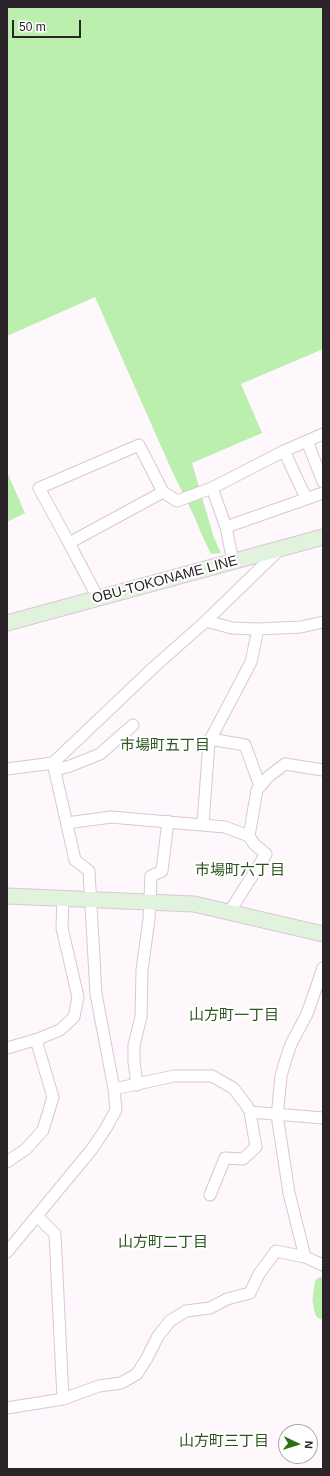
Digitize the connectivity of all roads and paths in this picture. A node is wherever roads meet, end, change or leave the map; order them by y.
1 (323, 434) edge
2 (307, 441) junction
3 (284, 450) junction
4 (323, 482) edge
5 (212, 488) junction
6 (163, 492) junction
7 (323, 493) edge
8 (306, 498) junction
9 (226, 527) junction
10 (323, 537) edge
11 (69, 543) junction
12 (282, 548) junction
13 (233, 562) junction
14 (98, 598) junction
15 (206, 621) junction
16 (323, 622) edge
17 (7, 623) edge
18 (258, 629) junction
19 (133, 725) dead end
20 (210, 740) junction
21 (54, 766) junction
22 (7, 769) edge
23 (323, 770) edge
24 (260, 786) junction
25 (168, 821) junction
26 (67, 823) junction
27 (203, 824) junction
28 (249, 836) junction
29 (7, 896) edge
30 (63, 898) junction
31 (91, 899) junction
32 (150, 902) junction
33 (230, 911) junction
34 (323, 934) edge
35 (323, 968) edge
36 (96, 994) junction
37 (78, 997) junction
38 (36, 1040) junction
39 (7, 1048) edge
40 (137, 1085) junction
41 (114, 1089) junction
42 (250, 1112) junction
43 (278, 1115) junction
44 (323, 1118) edge
45 (7, 1162) edge
46 (210, 1195) dead end
47 (36, 1216) junction
48 (7, 1252) edge
49 (305, 1257) junction
50 (323, 1266) edge
51 (63, 1399) junction
52 (7, 1408) edge

1 - 2 street
2 - 3 street
2 - 4 street
3 - 5 street
3 - 8 street
5 - 6 street
5 - 9 street
6 - 11 street
6 - 11 street
7 - 8 street
8 - 9 street
9 - 13 street
10 - 12 main road, OBU-TOKONAME LINE
11 - 14 street
12 - 13 main road, OBU-TOKONAME LINE
12 - 15 street
13 - 14 main road, OBU-TOKONAME LINE
14 - 17 main road, OBU-TOKONAME LINE
15 - 18 street
15 - 21 street
16 - 18 street
18 - 20 street
19 - 21 street
20 - 24 street
20 - 27 street
21 - 22 street
21 - 26 street
23 - 24 street
24 - 28 street
25 - 26 street
25 - 27 street
25 - 32 street
26 - 31 street
27 - 28 street
28 - 33 street
29 - 30 main road
30 - 31 main road
30 - 37 street
31 - 32 main road
31 - 36 street
32 - 33 main road
32 - 40 street
33 - 34 main road
35 - 43 street
36 - 37 street
36 - 41 street
37 - 38 street
38 - 39 street
38 - 45 street
40 - 41 street
40 - 42 street
41 - 47 street
42 - 43 street
42 - 46 street
43 - 44 street
43 - 49 street
47 - 48 street
47 - 51 street
49 - 50 street
49 - 51 street
51 - 52 street

